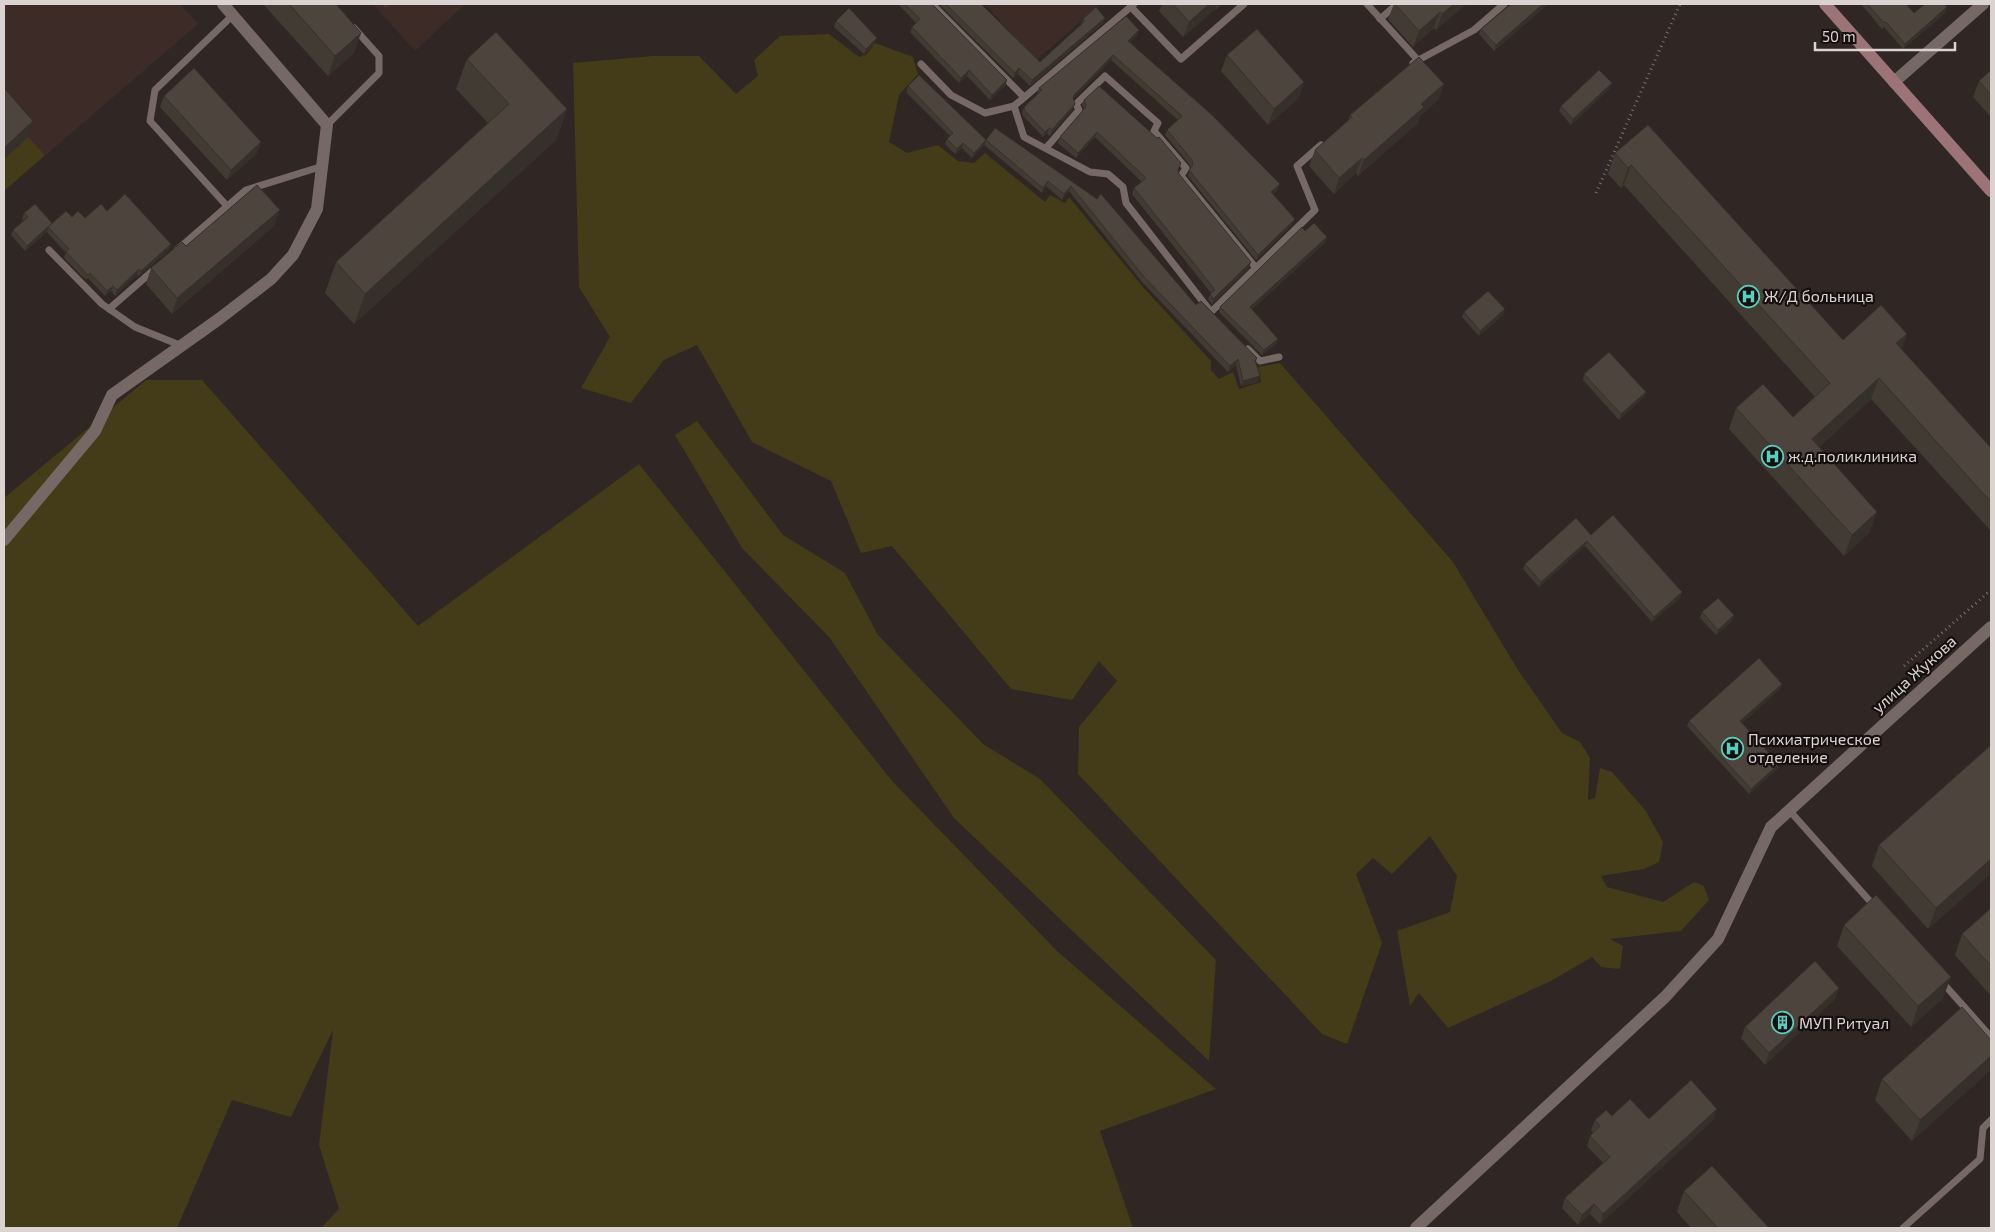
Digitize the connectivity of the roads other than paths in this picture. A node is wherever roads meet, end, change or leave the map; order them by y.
1 (223, 4) edge
2 (932, 4) edge
3 (1244, 4) edge
4 (1366, 4) edge
5 (1397, 4) edge
6 (1504, 4) edge
7 (1825, 4) edge
8 (1983, 4) edge
9 (1133, 5) edge
10 (233, 15) junction
11 (346, 19) edge
12 (1380, 19) junction
13 (1417, 60) junction
14 (921, 64) dead end
15 (1410, 66) edge
16 (1894, 82) junction
17 (1024, 97) junction
18 (1014, 106) junction
19 (327, 125) junction
20 (1325, 141) edge
21 (1046, 148) junction
22 (323, 166) junction
23 (1991, 192) edge
24 (227, 206) junction
25 (49, 250) dead end
26 (168, 258) edge
27 (161, 264) edge
28 (1256, 268) junction
29 (109, 309) junction
30 (1211, 312) junction
31 (1218, 319) edge
32 (182, 346) junction
33 (1246, 347) edge
34 (1279, 357) dead end
35 (4, 540) edge
36 (1991, 627) edge
37 (1789, 810) junction
38 (1880, 913) edge
39 (1939, 979) edge
40 (1991, 1037) edge
41 (1991, 1120) edge
42 (1416, 1228) edge
43 (1905, 1228) edge

1 - 10 street
2 - 17 lane
3 - 9 lane
4 - 12 lane
5 - 12 lane
6 - 13 lane
7 - 16 main road
8 - 16 street
9 - 17 lane
10 - 19 street
10 - 24 lane
11 - 19 lane
12 - 13 lane
13 - 15 lane
14 - 18 lane
16 - 23 main road
17 - 18 lane
18 - 21 lane
19 - 22 street
20 - 28 lane
21 - 28 lane
21 - 30 lane
22 - 24 lane
22 - 32 street
24 - 26 lane
25 - 29 lane
27 - 29 lane
28 - 30 lane
29 - 32 lane
30 - 31 lane
32 - 35 street
33 - 34 lane
36 - 37 street, улица Жукова
37 - 38 lane
37 - 42 street, улица Жукова
39 - 40 lane
41 - 43 lane

